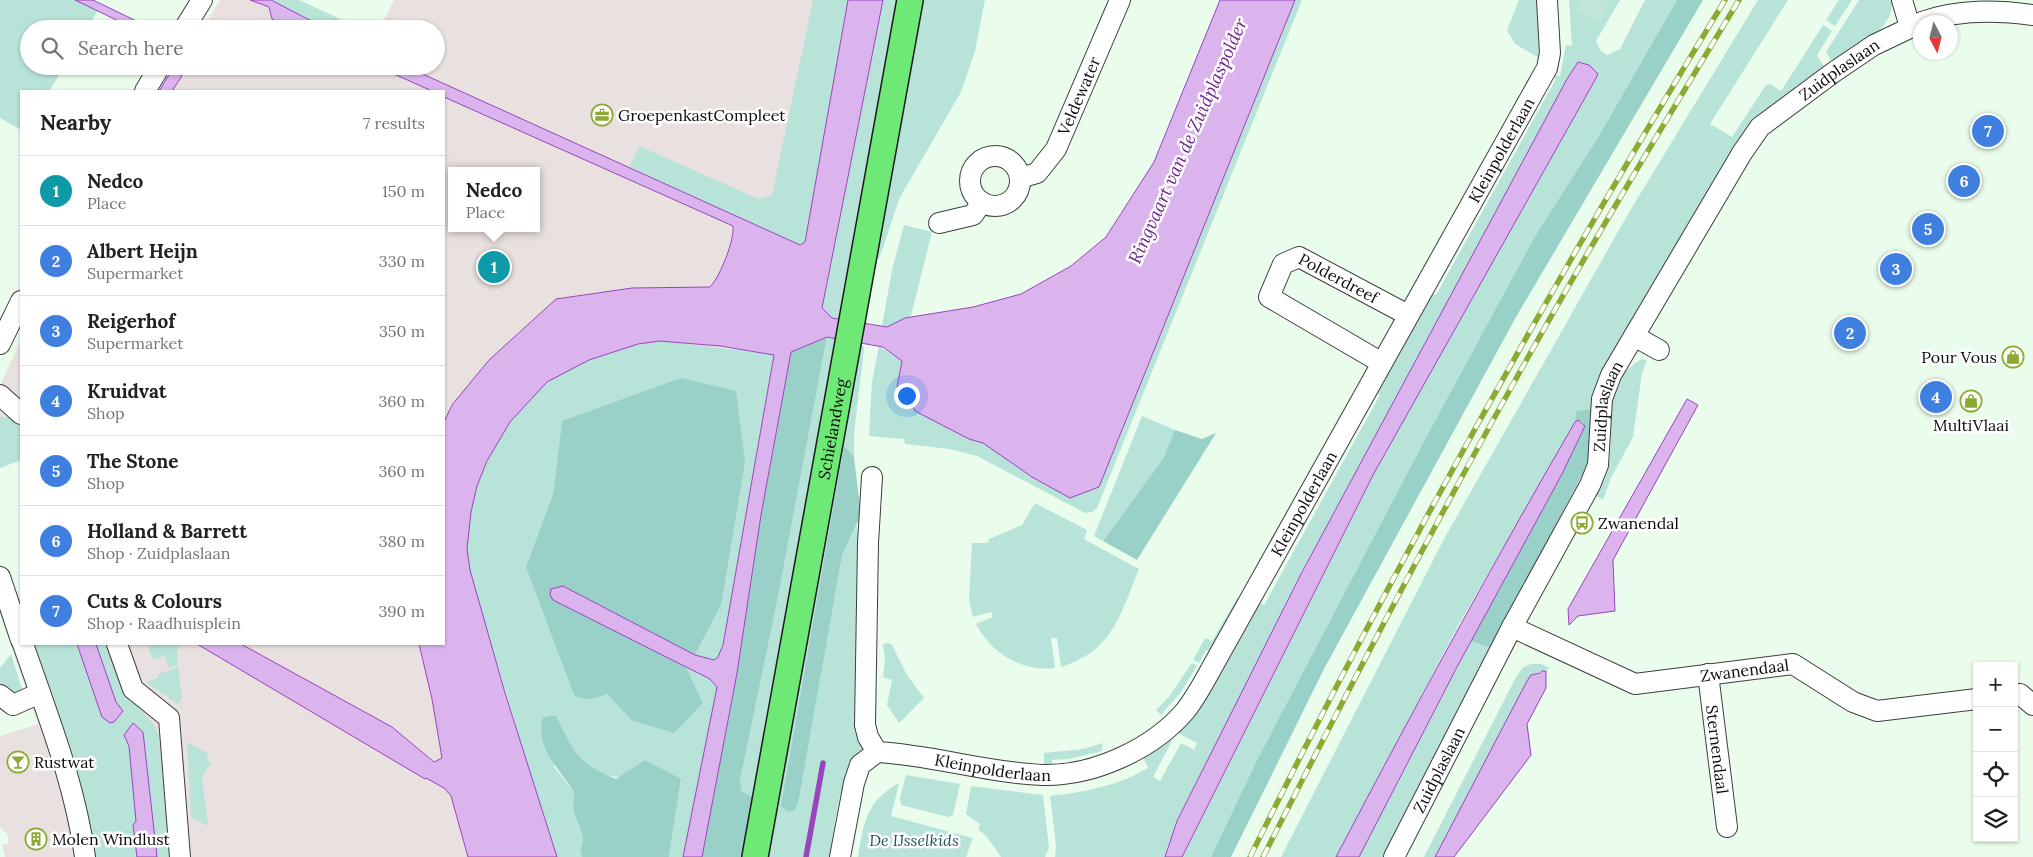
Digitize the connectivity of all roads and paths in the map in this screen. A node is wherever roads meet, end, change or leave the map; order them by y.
1 (202, 0) edge
2 (910, 0) edge
3 (1120, 0) edge
4 (1547, 0) edge
5 (1902, 0) edge
6 (1947, 15) edge
7 (2033, 15) edge
8 (1913, 16) edge
9 (190, 20) edge
10 (1913, 26) edge
11 (155, 75) edge
12 (146, 90) edge
13 (1020, 178) junction
14 (982, 202) junction
15 (939, 223) dead end
16 (20, 303) edge
17 (1408, 315) junction
18 (1634, 336) junction
19 (1, 341) edge
20 (1659, 350) dead end
21 (1382, 363) junction
22 (0, 395) edge
23 (20, 413) edge
24 (872, 477) dead end
25 (0, 577) edge
26 (1512, 627) junction
27 (20, 637) edge
28 (23, 645) edge
29 (117, 645) edge
30 (1708, 674) junction
31 (40, 693) junction
32 (2018, 694) edge
33 (0, 695) edge
34 (1973, 700) edge
35 (2033, 705) edge
36 (877, 752) junction
37 (1727, 827) dead end
38 (85, 857) edge
39 (180, 857) edge
40 (755, 857) edge
41 (840, 857) edge
42 (1394, 857) edge

1 - 9 street
2 - 40 main road, Schielandweg
3 - 13 street, Veldewater
4 - 17 street, Kleinpolderlaan
5 - 8 street
6 - 7 street, Zuidplaslaan
10 - 18 street, Zuidplaslaan
11 - 12 street
13 - 14 street
13 - 14 street
14 - 15 street
16 - 19 street
17 - 21 street, Kleinpolderlaan
17 - 21 street, Polderdreef
18 - 20 street
18 - 26 street, Zuidplaslaan
21 - 36 street, Kleinpolderlaan
22 - 23 street
24 - 36 street
25 - 27 street
26 - 30 street, Zwanendaal
26 - 42 street, Zuidplaslaan
28 - 31 street
29 - 39 street
30 - 34 street, Zwanendaal
30 - 37 street, Sternendaal
31 - 33 street
31 - 38 street
32 - 35 street
36 - 41 street

